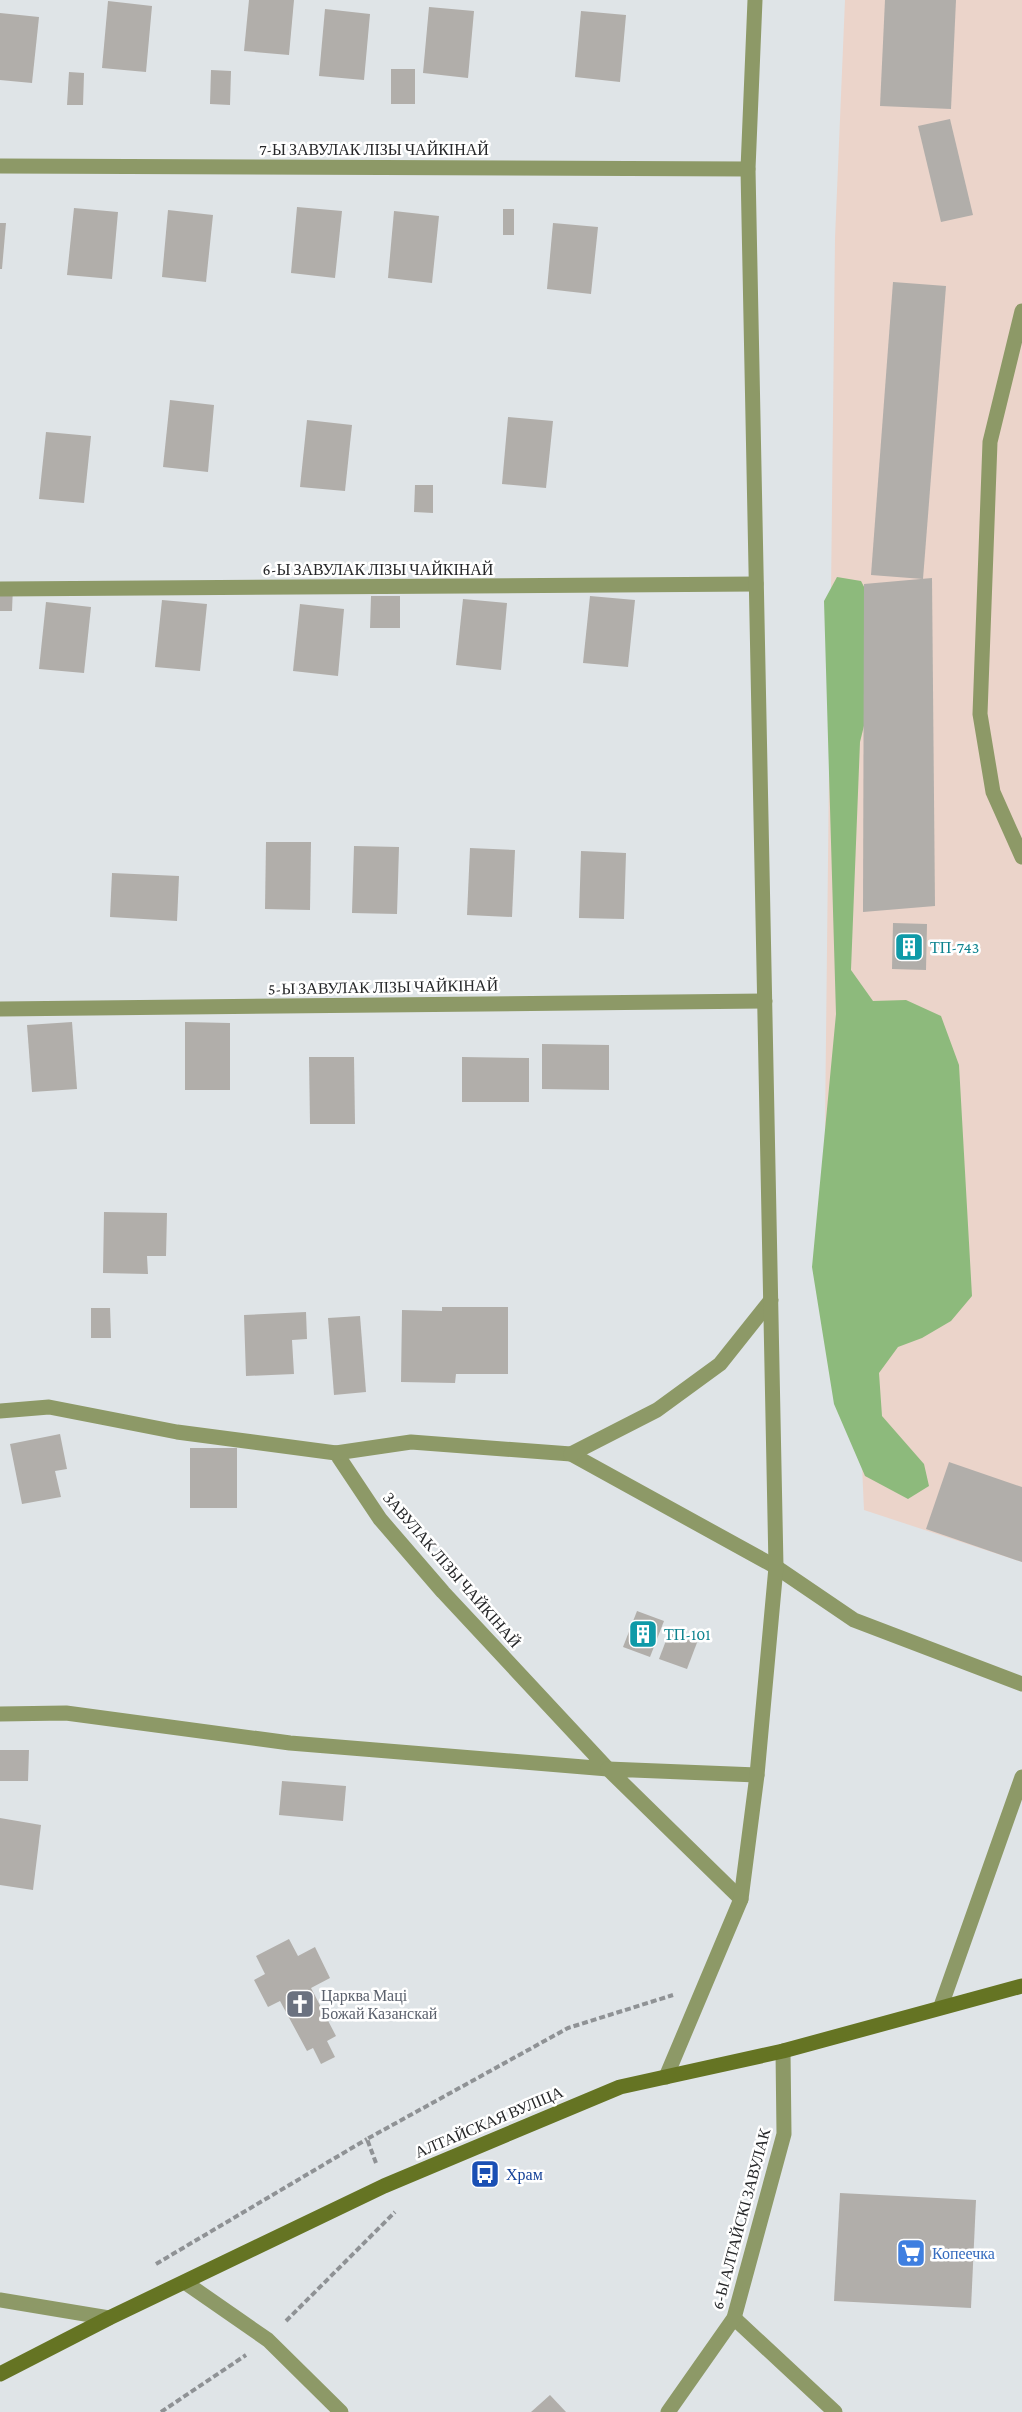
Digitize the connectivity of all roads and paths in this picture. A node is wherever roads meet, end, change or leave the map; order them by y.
1 (755, 0) edge
2 (0, 165) edge
3 (748, 169) junction
4 (1022, 311) edge
5 (756, 584) junction
6 (0, 590) edge
7 (1022, 857) edge
8 (765, 1001) junction
9 (0, 1009) edge
10 (771, 1300) junction
11 (0, 1411) edge
12 (336, 1453) junction
13 (571, 1454) junction
14 (776, 1567) junction
15 (1022, 1684) edge
16 (0, 1714) edge
17 (608, 1769) junction
18 (757, 1775) junction
19 (1022, 1777) edge
20 (741, 1899) junction
21 (705, 1985) junction
22 (1022, 1986) edge
23 (941, 2006) junction
24 (783, 2051) junction
25 (666, 2077) junction
26 (368, 2139) junction
27 (384, 2186) junction
28 (406, 2207) dead end
29 (395, 2211) junction
30 (155, 2264) dead end
31 (186, 2283) junction
32 (0, 2300) edge
33 (109, 2318) junction
34 (734, 2318) junction
35 (268, 2340) junction
36 (0, 2374) edge
37 (161, 2412) edge
38 (341, 2412) edge
39 (668, 2412) edge
40 (835, 2412) edge

1 - 3 street
2 - 3 street, 7-Ы ЗАВУЛАК ЛІЗЫ ЧАЙКІНАЙ
3 - 5 street
4 - 7 street
5 - 6 street, 6-Ы ЗАВУЛАК ЛІЗЫ ЧАЙКІНАЙ
5 - 8 street
8 - 9 street, 5-Ы ЗАВУЛАК ЛІЗЫ ЧАЙКІНАЙ
8 - 10 street
10 - 13 street
10 - 14 street
11 - 12 street
12 - 13 street
12 - 17 street, ЗАВУЛАК ЛІЗЫ ЧАЙКІНАЙ
13 - 14 street
14 - 15 street
14 - 18 street
16 - 17 street
17 - 18 street
17 - 20 street, ЗАВУЛАК ЛІЗЫ ЧАЙКІНАЙ
18 - 20 street
19 - 23 street
20 - 21 street
21 - 25 street
21 - 26 path
22 - 23 main road, АЛТАЙСКАЯ ВУЛІЦА
23 - 24 main road, АЛТАЙСКАЯ ВУЛІЦА
24 - 25 main road, АЛТАЙСКАЯ ВУЛІЦА
24 - 34 street, 6-Ы АЛТАЙСКІ ЗАВУЛАК
25 - 27 main road, АЛТАЙСКАЯ ВУЛІЦА
26 - 27 path
26 - 30 path
27 - 29 path
27 - 31 main road, АЛТАЙСКАЯ ВУЛІЦА
28 - 29 path
29 - 35 path
31 - 33 main road, АЛТАЙСКАЯ ВУЛІЦА
31 - 35 street
32 - 33 street
33 - 36 main road, АЛТАЙСКАЯ ВУЛІЦА
34 - 39 street, 6-Ы АЛТАЙСКІ ЗАВУЛАК
34 - 40 street
35 - 37 path
35 - 38 street

